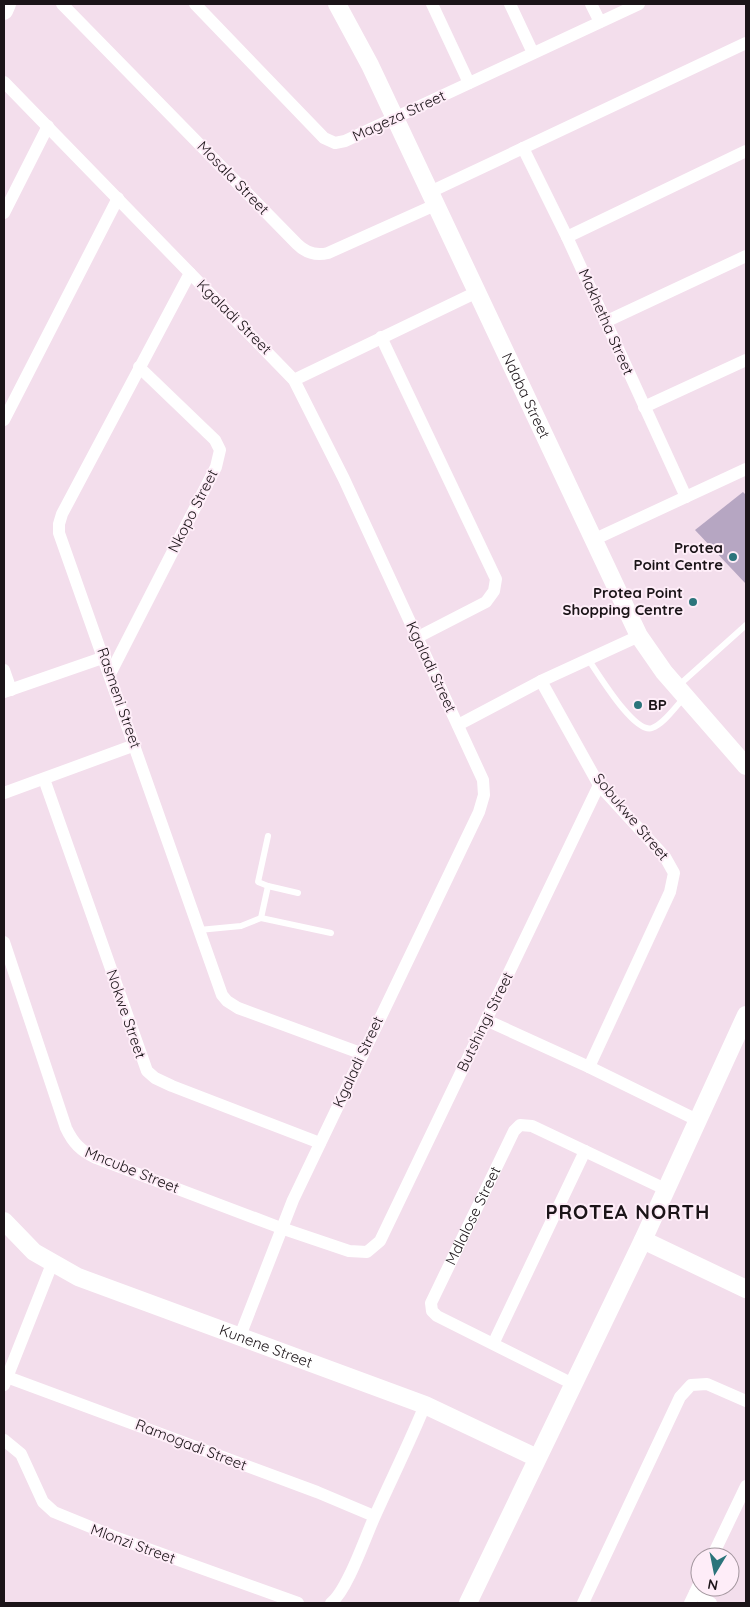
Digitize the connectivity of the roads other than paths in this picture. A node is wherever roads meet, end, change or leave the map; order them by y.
1 (7, 4) edge
2 (62, 4) edge
3 (195, 4) edge
4 (337, 4) edge
5 (432, 4) edge
6 (510, 4) edge
7 (591, 4) edge
8 (639, 4) edge
9 (4, 11) edge
10 (600, 22) junction
11 (746, 43) edge
12 (533, 53) junction
13 (4, 82) edge
14 (469, 83) junction
15 (394, 117) junction
16 (48, 126) junction
17 (523, 148) junction
18 (746, 151) edge
19 (118, 198) junction
20 (433, 198) junction
21 (4, 213) edge
22 (567, 237) junction
23 (746, 256) edge
24 (190, 273) junction
25 (477, 292) junction
26 (605, 322) junction
27 (381, 337) junction
28 (746, 360) edge
29 (140, 368) junction
30 (294, 380) junction
31 (644, 407) junction
32 (4, 420) edge
33 (746, 469) edge
34 (686, 497) junction
35 (593, 540) junction
36 (746, 625) edge
37 (639, 636) junction
38 (418, 637) junction
39 (105, 657) junction
40 (588, 658) junction
41 (4, 670) edge
42 (110, 674) junction
43 (541, 681) junction
44 (7, 691) edge
45 (681, 692) junction
46 (458, 724) junction
47 (135, 746) junction
48 (746, 766) edge
49 (44, 779) junction
50 (599, 785) junction
51 (4, 794) edge
52 (268, 836) dead end
53 (268, 886) junction
54 (298, 893) dead end
55 (261, 918) junction
56 (199, 930) junction
57 (331, 933) dead end
58 (4, 942) edge
59 (746, 1015) edge
60 (486, 1020) junction
61 (363, 1054) junction
62 (589, 1067) junction
63 (698, 1120) junction
64 (320, 1143) junction
65 (585, 1151) junction
66 (665, 1189) junction
67 (4, 1221) edge
68 (281, 1228) junction
69 (643, 1240) junction
70 (364, 1253) joint
71 (52, 1264) junction
72 (746, 1289) edge
73 (240, 1336) junction
74 (494, 1342) junction
75 (5, 1381) edge
76 (573, 1384) junction
77 (746, 1401) edge
78 (425, 1405) junction
79 (4, 1440) edge
80 (537, 1458) junction
81 (746, 1486) edge
82 (374, 1516) junction
83 (717, 1547) edge
84 (298, 1603) edge
85 (331, 1603) edge
86 (468, 1603) edge
87 (583, 1603) edge

1 - 9 street
2 - 20 street, Mosala Street
3 - 15 street, Mageza Street
4 - 15 street, Ndaba Street
5 - 14 street
6 - 12 street
7 - 10 street
8 - 10 street, Mageza Street
10 - 12 street, Mageza Street
11 - 17 street, Mosala Street
12 - 14 street, Mageza Street
13 - 16 street, Kgaladi Street
14 - 15 street, Mageza Street
15 - 20 street, Ndaba Street
16 - 19 street, Kgaladi Street
16 - 21 street
17 - 20 street, Mosala Street
17 - 22 street, Makhetha Street
18 - 22 street
19 - 24 street, Kgaladi Street
19 - 32 street
20 - 25 street, Ndaba Street
22 - 26 street, Makhetha Street
23 - 26 street
24 - 29 street, Rasmeni Street
24 - 30 street, Kgaladi Street
25 - 27 street
25 - 35 street, Ndaba Street
26 - 31 street, Makhetha Street
27 - 30 street
27 - 38 street
28 - 31 street
29 - 39 street, Rasmeni Street
29 - 42 street, Nkopo Street
30 - 38 street, Kgaladi Street
31 - 34 street, Makhetha Street
33 - 34 street
34 - 35 street
35 - 37 street, Ndaba Street
36 - 45 lane
37 - 40 street
37 - 45 street, Ndaba Street
38 - 46 street, Kgaladi Street
39 - 42 street, Rasmeni Street
39 - 44 street
40 - 43 street
40 - 45 lane
41 - 44 street
42 - 47 street, Rasmeni Street
43 - 46 street
43 - 50 street, Sobukwe Street
45 - 48 street, Ndaba Street
46 - 61 street, Kgaladi Street
47 - 49 street
47 - 56 street, Rasmeni Street
49 - 51 street
49 - 64 street, Nokwe Street
50 - 60 street, Butshingi Street
50 - 62 street, Sobukwe Street
52 - 53 lane
53 - 54 lane
53 - 55 lane
55 - 56 lane
55 - 57 lane
56 - 61 street, Rasmeni Street
58 - 68 street, Mncube Street
59 - 63 street
60 - 62 street
60 - 70 street, Butshingi Street
61 - 64 street, Kgaladi Street
62 - 63 street
63 - 66 street
64 - 68 street, Kgaladi Street
65 - 66 street, Mdlalose Street
65 - 74 street
65 - 74 street, Mdlalose Street
66 - 69 street
67 - 71 street, Kunene Street
68 - 70 street, Mncube Street
68 - 73 street, Kgaladi Street
69 - 72 street
69 - 76 street
71 - 73 street, Kunene Street
71 - 75 street
73 - 78 street, Kunene Street
74 - 76 street, Mdlalose Street
75 - 82 street, Ramogadi Street
76 - 80 street
77 - 87 street
78 - 80 street, Kunene Street
78 - 82 street
79 - 84 street, Mlonzi Street
80 - 86 street
81 - 83 street
82 - 85 street

